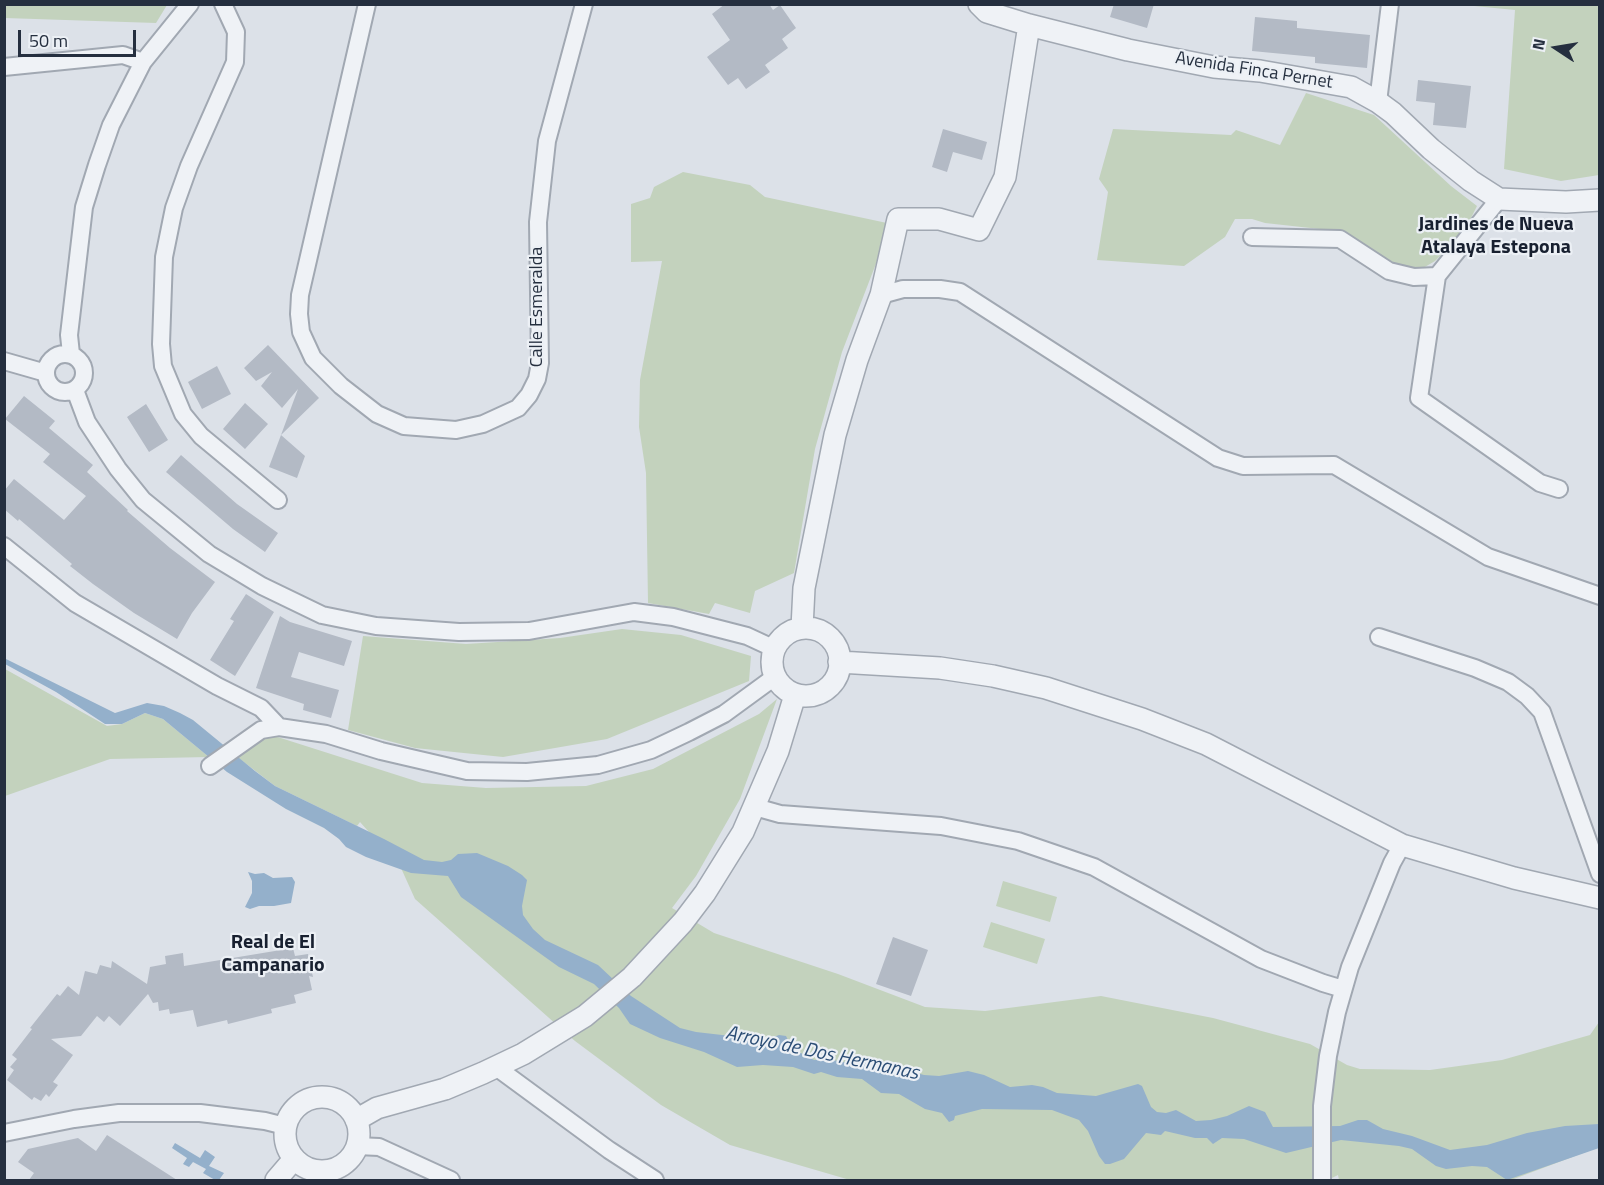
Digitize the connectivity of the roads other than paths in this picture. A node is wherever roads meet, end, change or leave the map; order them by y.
1 (190, 4) edge
2 (223, 4) edge
3 (367, 4) edge
4 (584, 4) edge
5 (979, 4) edge
6 (1390, 4) edge
7 (1029, 25) junction
8 (143, 62) junction
9 (4, 67) edge
10 (1378, 102) junction
11 (1599, 187) edge
12 (1498, 199) junction
13 (1599, 200) edge
14 (1252, 237) dead end
15 (1437, 276) junction
16 (882, 294) junction
17 (71, 354) junction
18 (4, 361) edge
19 (46, 373) junction
20 (75, 390) junction
21 (1559, 489) dead end
22 (278, 500) dead end
23 (4, 546) edge
24 (1599, 596) edge
25 (802, 628) junction
26 (1379, 637) dead end
27 (775, 649) junction
28 (839, 662) junction
29 (776, 676) junction
30 (795, 695) junction
31 (279, 727) junction
32 (210, 765) dead end
33 (755, 807) junction
34 (1402, 845) junction
35 (1599, 874) edge
36 (1599, 898) edge
37 (1343, 989) junction
38 (496, 1067) junction
39 (356, 1120) junction
40 (285, 1126) junction
41 (4, 1132) edge
42 (357, 1146) junction
43 (294, 1159) junction
44 (1321, 1173) edge
45 (276, 1180) edge
46 (451, 1180) edge
47 (655, 1180) edge

1 - 8 street
2 - 22 street
3 - 4 street, Calle Esmeralda
5 - 7 street, Avenida Finca Pernet
6 - 10 street
7 - 10 street, Avenida Finca Pernet
7 - 16 street
8 - 9 street
8 - 17 street
10 - 12 street, Avenida Finca Pernet
11 - 12 street
12 - 13 street
12 - 15 street
14 - 15 street
15 - 21 street
16 - 24 street
16 - 25 street
17 - 19 street
17 - 20 street
18 - 19 street
19 - 20 street
20 - 27 street
23 - 31 street
25 - 27 street
25 - 28 street
26 - 35 street
27 - 29 street
28 - 30 street
28 - 34 street
29 - 30 street
29 - 31 street
30 - 33 street
31 - 32 street
33 - 37 street
33 - 38 street
34 - 36 street
34 - 37 street
37 - 44 street
38 - 39 street
38 - 47 street
39 - 40 street
39 - 42 street
40 - 41 street
40 - 43 street
42 - 43 street
42 - 46 street
43 - 45 street

